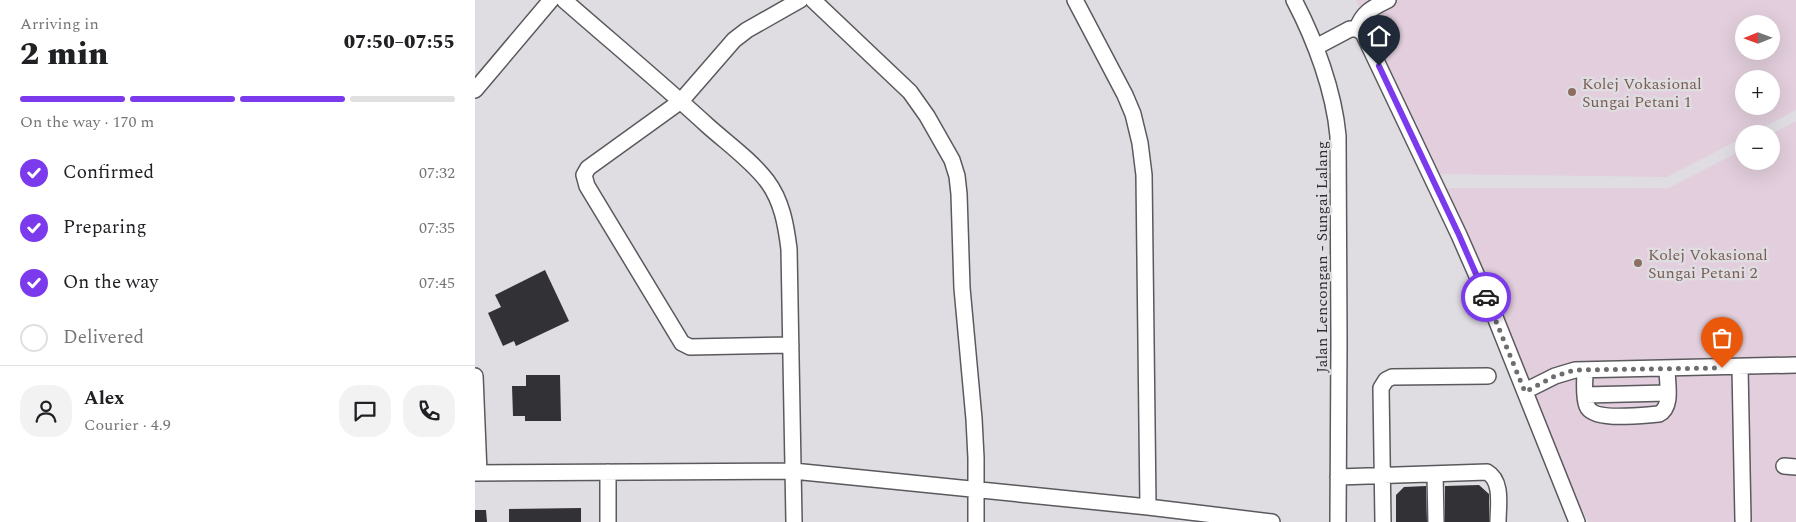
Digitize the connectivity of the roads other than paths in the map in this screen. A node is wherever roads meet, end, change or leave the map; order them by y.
1 (551, 0) edge
2 (564, 0) edge
3 (800, 0) edge
4 (813, 0) edge
5 (1075, 0) edge
6 (1294, 0) edge
7 (1388, 0) edge
8 (1357, 29) junction
9 (1316, 48) junction
10 (475, 90) edge
11 (681, 101) junction
12 (791, 345) junction
13 (1796, 365) edge
14 (1740, 367) junction
15 (1667, 369) junction
16 (1585, 370) junction
17 (475, 376) edge
18 (1488, 376) dead end
19 (1525, 392) junction
20 (1667, 393) junction
21 (1585, 395) junction
22 (793, 471) junction
23 (608, 472) junction
24 (477, 473) edge
25 (1435, 474) junction
26 (1383, 476) junction
27 (1338, 477) junction
28 (975, 489) junction
29 (1148, 507) junction
30 (1743, 520) dead end
31 (608, 522) edge
32 (794, 522) edge
33 (976, 522) edge
34 (1272, 522) edge
35 (1338, 522) edge
36 (1383, 522) edge
37 (1436, 522) edge
38 (1498, 522) edge
39 (1577, 522) edge

1 - 10 street
2 - 11 street
3 - 11 street
4 - 28 street
5 - 29 street
6 - 9 street, Jalan Lencongan - Sungai Lalang
7 - 8 street
8 - 9 street
8 - 19 street
9 - 27 street, Jalan Lencongan - Sungai Lalang
11 - 12 street
11 - 12 street
12 - 22 street
13 - 14 street
14 - 15 street
14 - 30 street
15 - 16 street
15 - 20 street
16 - 19 street
16 - 21 street
17 - 24 street
18 - 26 street
19 - 39 street
20 - 21 street
20 - 21 street
22 - 23 street
22 - 28 street
22 - 32 street
23 - 24 street
23 - 31 street
25 - 26 street
25 - 37 street
25 - 38 street
26 - 27 street
26 - 36 street
27 - 35 street, Jalan Lencongan - Sungai Lalang
28 - 29 street
28 - 33 street
29 - 34 street

